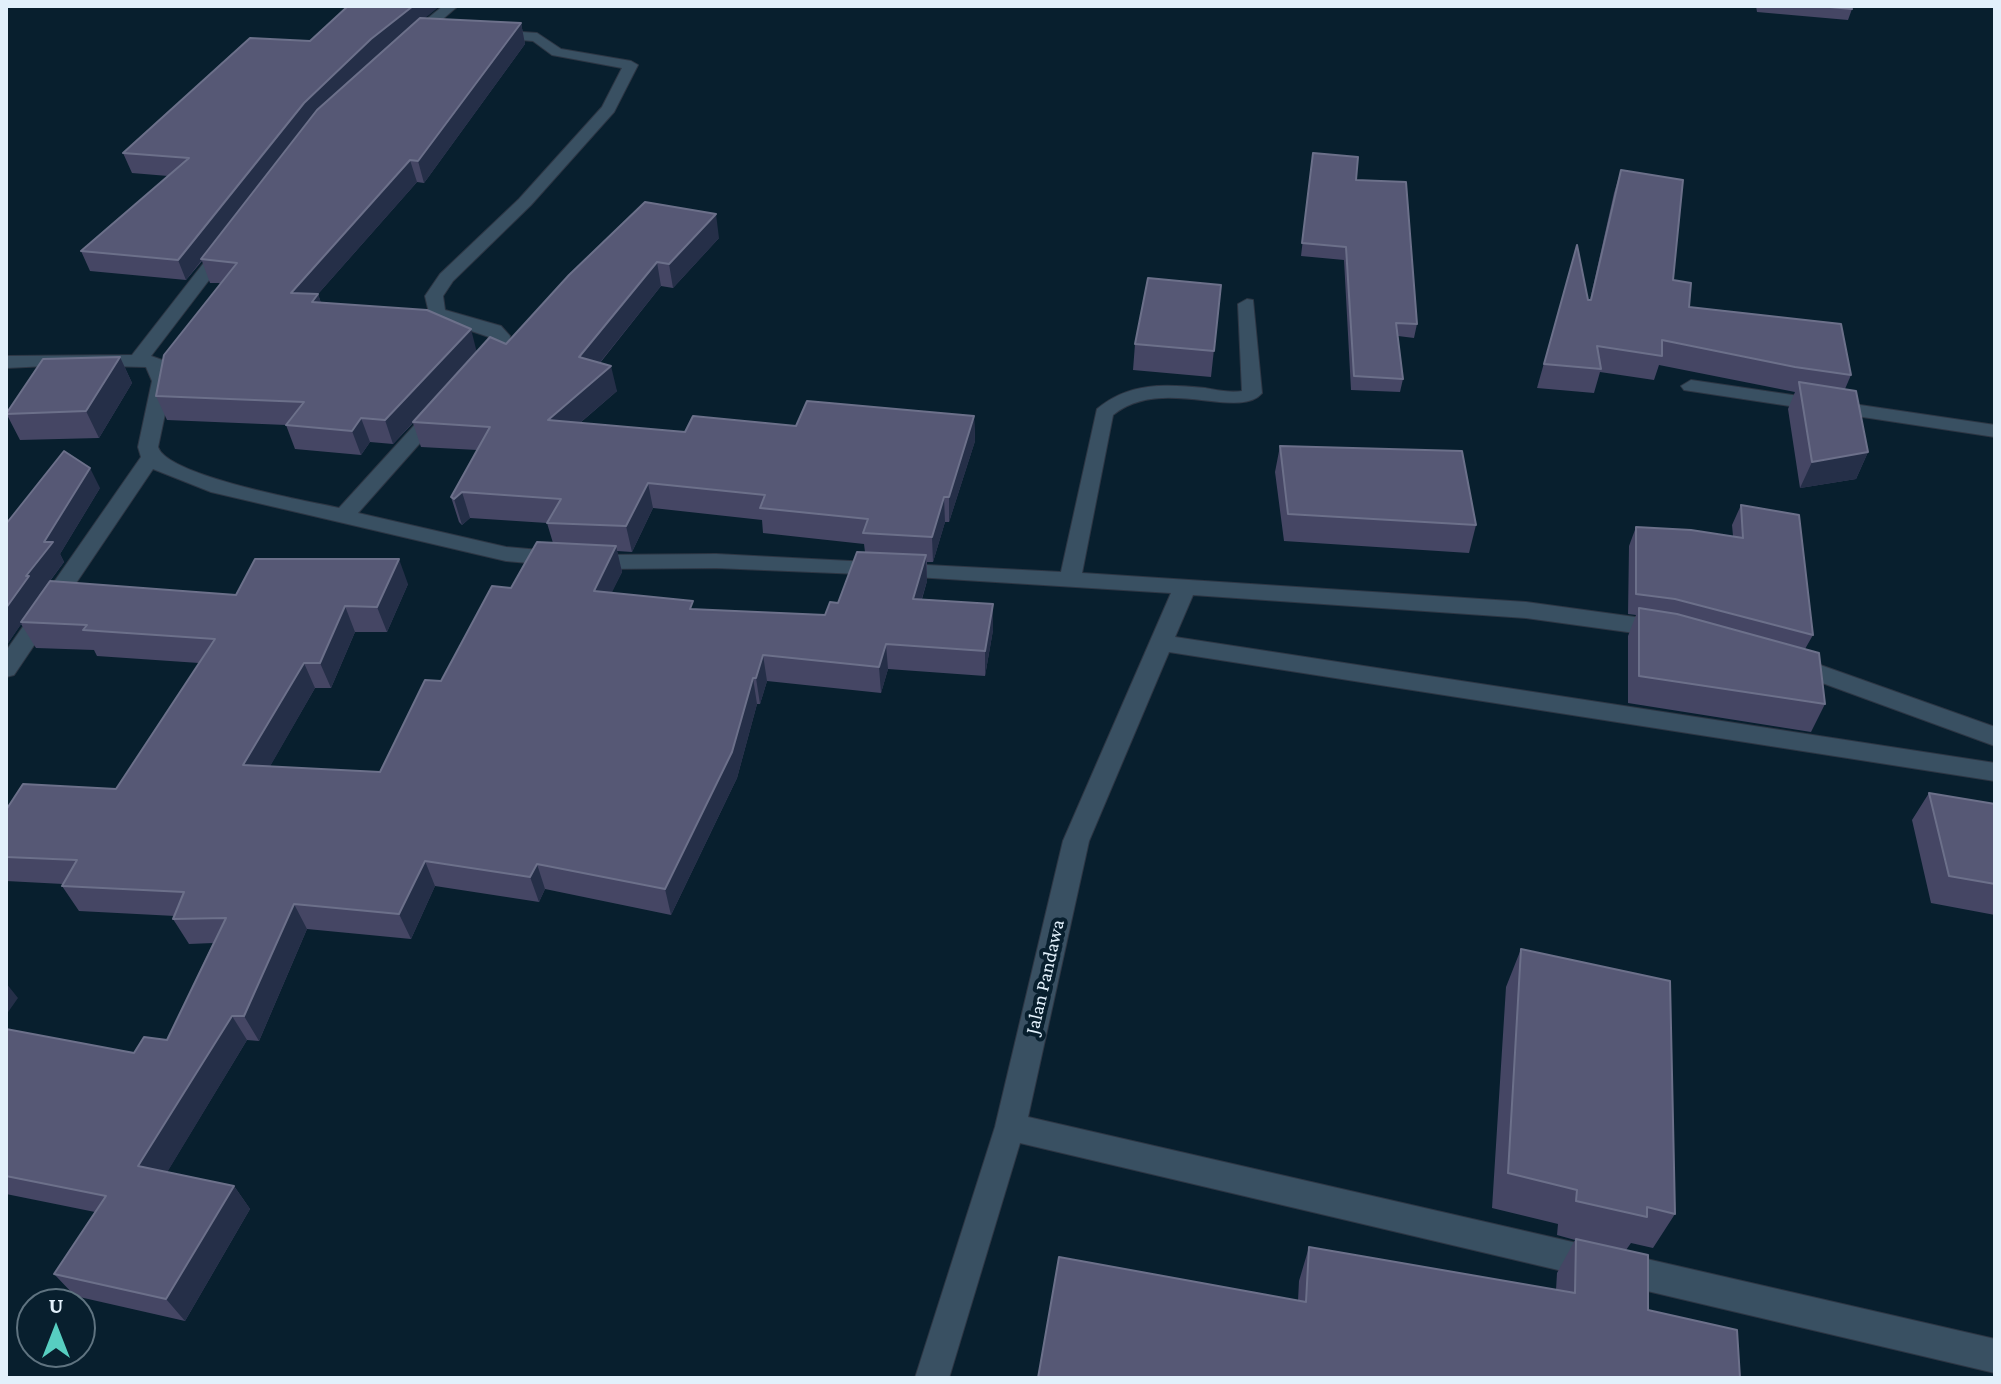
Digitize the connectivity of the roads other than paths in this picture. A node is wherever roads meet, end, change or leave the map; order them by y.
1 (451, 6) edge
2 (421, 31) junction
3 (448, 32) edge
4 (476, 33) edge
5 (402, 47) edge
6 (233, 237) edge
7 (1247, 304) dead end
8 (139, 359) junction
9 (6, 362) edge
10 (469, 377) edge
11 (1691, 386) dead end
12 (448, 401) edge
13 (1995, 431) edge
14 (151, 457) junction
15 (342, 518) junction
16 (1070, 580) junction
17 (1185, 587) junction
18 (1680, 633) edge
19 (1161, 643) junction
20 (1774, 657) edge
21 (6, 669) edge
22 (1995, 737) edge
23 (1995, 772) edge
24 (1010, 1127) junction
25 (1995, 1356) edge
26 (932, 1378) edge

1 - 2 street
2 - 3 street
2 - 5 street
4 - 10 street
6 - 8 street
7 - 16 street
8 - 9 street
8 - 14 street
11 - 13 street
12 - 15 street
14 - 15 street
14 - 21 street
15 - 16 street
16 - 17 street
17 - 18 street
17 - 19 street, Jalan Pandawa
19 - 23 street
19 - 24 street, Jalan Pandawa
20 - 22 street
24 - 25 street
24 - 26 street, Jalan Pandawa

